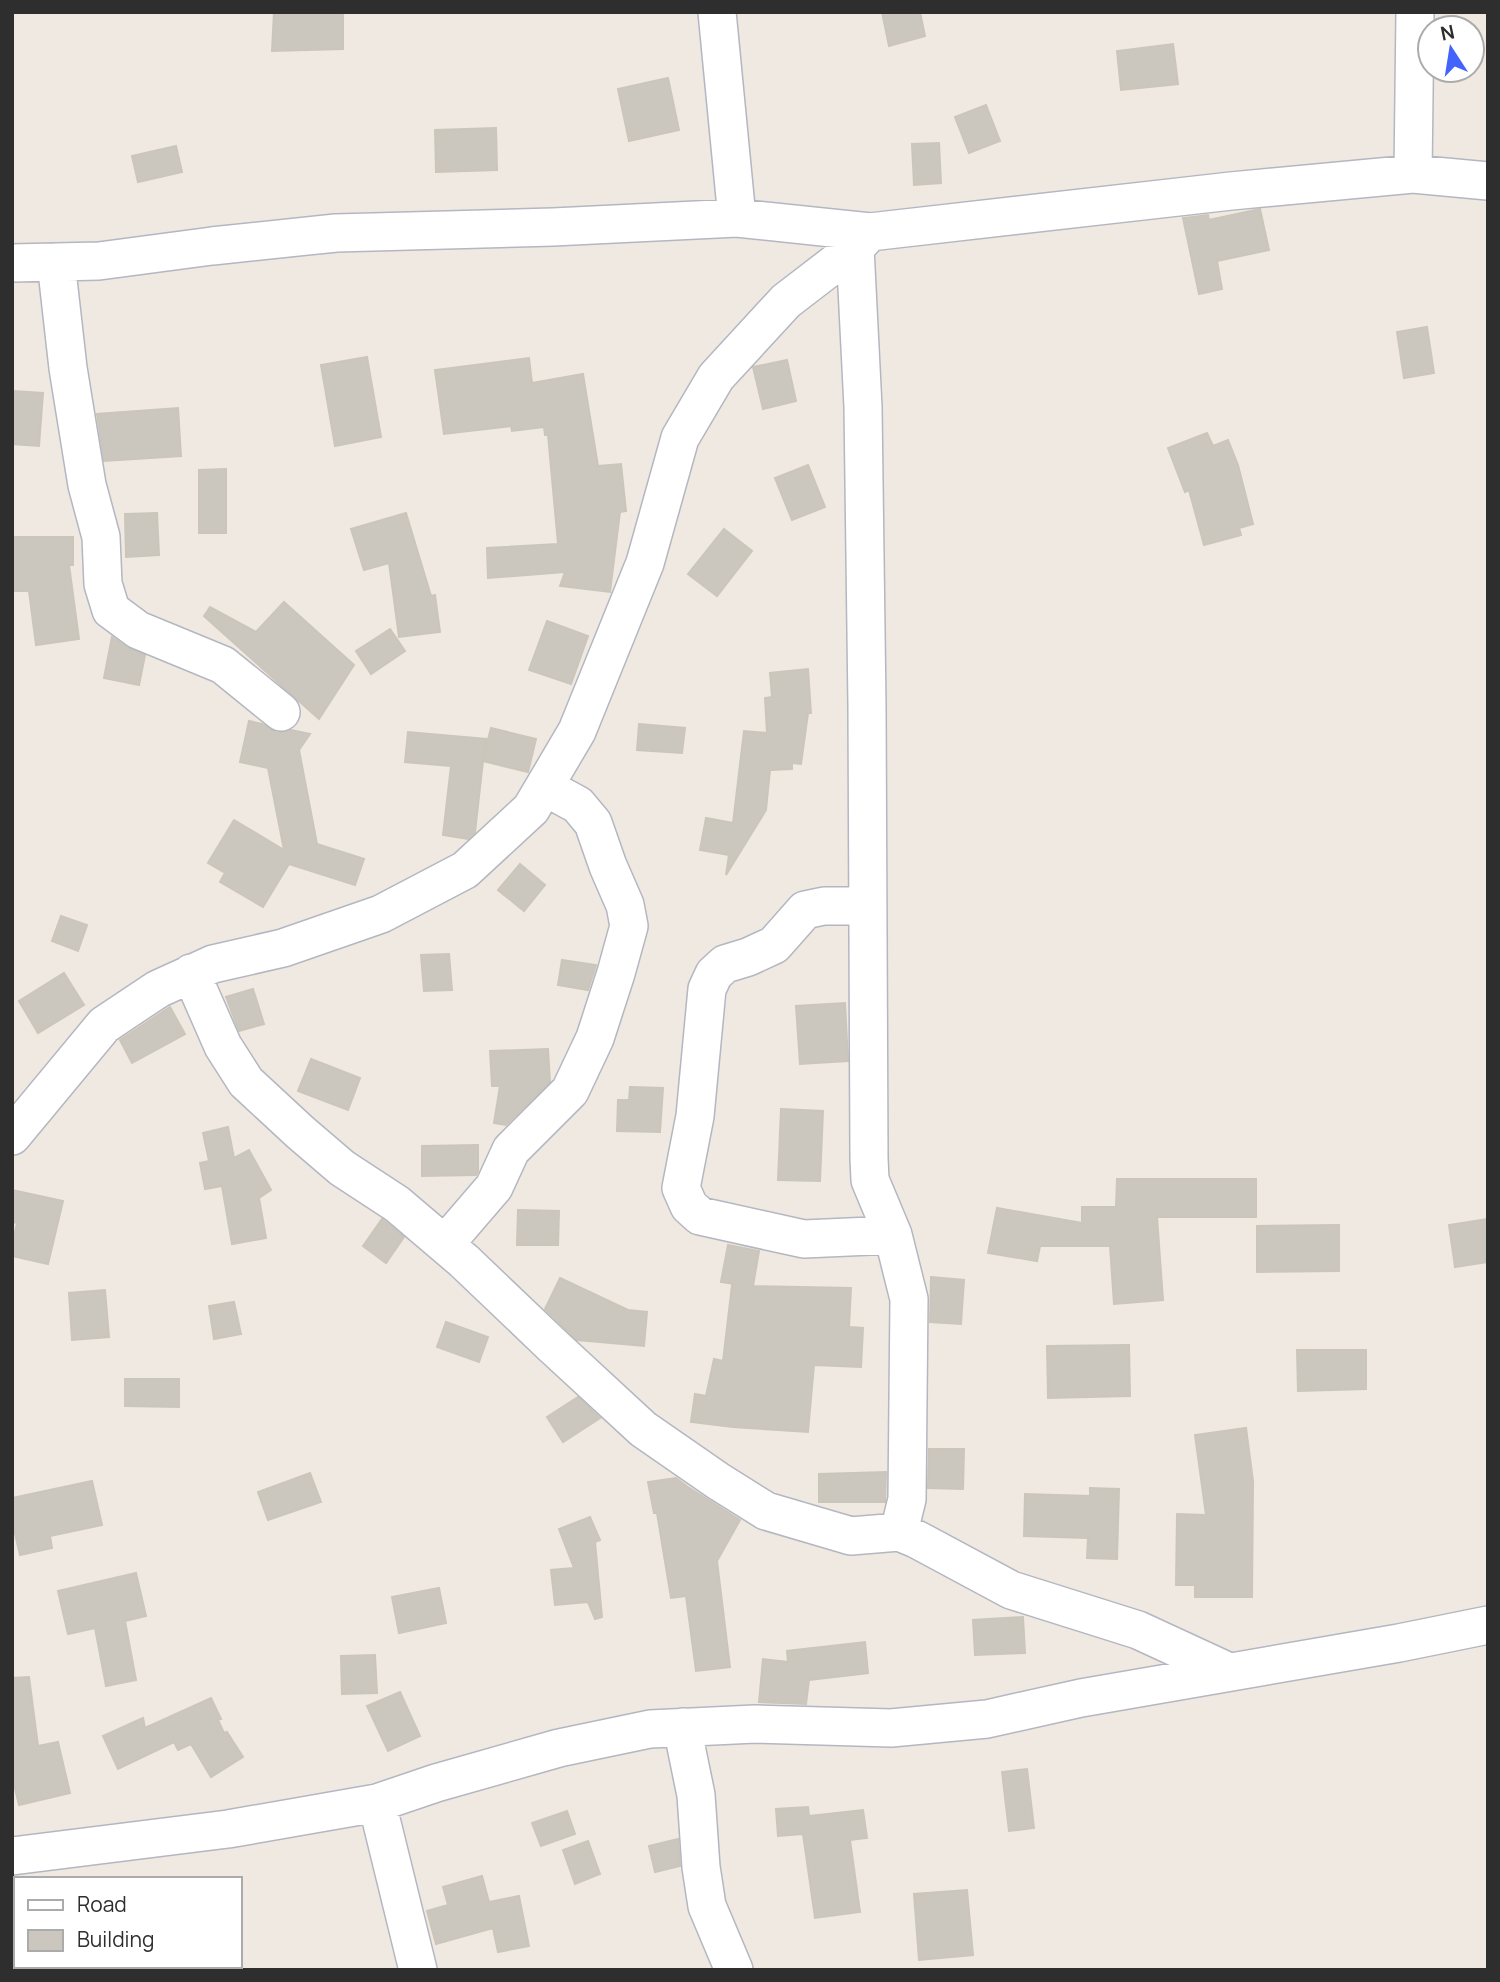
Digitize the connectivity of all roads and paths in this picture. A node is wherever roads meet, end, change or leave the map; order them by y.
1 (717, 12) edge
2 (1415, 12) edge
3 (1413, 174) junction
4 (1488, 181) edge
5 (737, 218) junction
6 (862, 240) junction
7 (56, 262) junction
8 (12, 263) edge
9 (281, 712) dead end
10 (545, 787) junction
11 (867, 906) junction
12 (191, 973) junction
13 (12, 1136) edge
14 (893, 1235) junction
15 (445, 1244) junction
16 (899, 1532) junction
17 (1488, 1625) edge
18 (1229, 1672) junction
19 (682, 1727) junction
20 (377, 1803) junction
21 (17, 1863) edge
22 (418, 1970) edge
23 (734, 1970) edge

1 - 5 street
2 - 3 street
3 - 4 street
3 - 6 street
5 - 6 street
5 - 7 street
6 - 10 street
6 - 11 street
7 - 8 street
7 - 9 street
10 - 12 street
10 - 15 street
11 - 14 street
11 - 14 street
12 - 13 street
12 - 15 street
14 - 16 street
15 - 16 street
16 - 18 street
17 - 18 street
18 - 19 street
19 - 20 street
19 - 23 street
20 - 21 street
20 - 22 street

